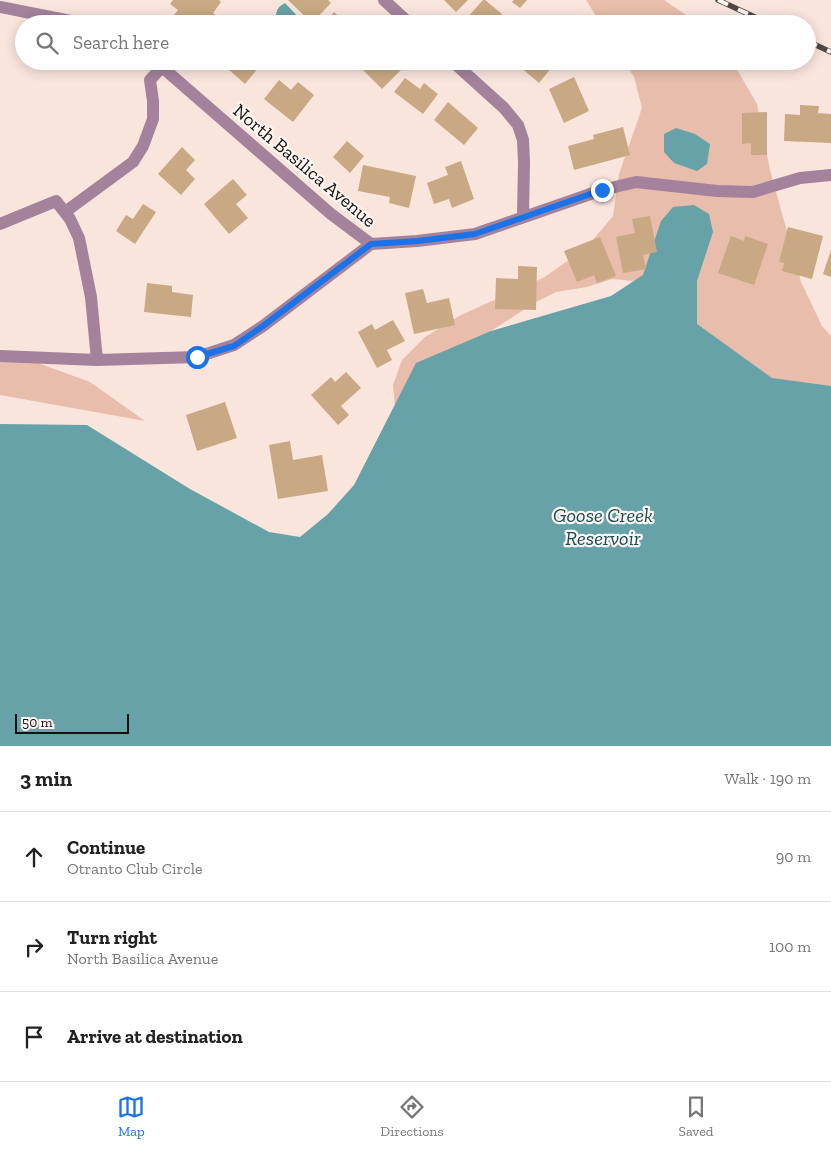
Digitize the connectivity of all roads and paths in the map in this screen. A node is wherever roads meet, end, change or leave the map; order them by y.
1 (384, 0) edge
2 (0, 6) edge
3 (43, 15) edge
4 (400, 15) edge
5 (155, 70) edge
6 (165, 70) edge
7 (462, 70) edge
8 (831, 175) edge
9 (64, 212) junction
10 (523, 217) junction
11 (0, 224) edge
12 (371, 244) junction
13 (0, 356) edge
14 (97, 360) junction

1 - 4 street
2 - 3 street
5 - 9 street
6 - 12 street, North Basilica Avenue
7 - 10 street
8 - 10 street, North Basilica Avenue
9 - 11 street
9 - 14 street
10 - 12 street, North Basilica Avenue
12 - 14 street
13 - 14 street

